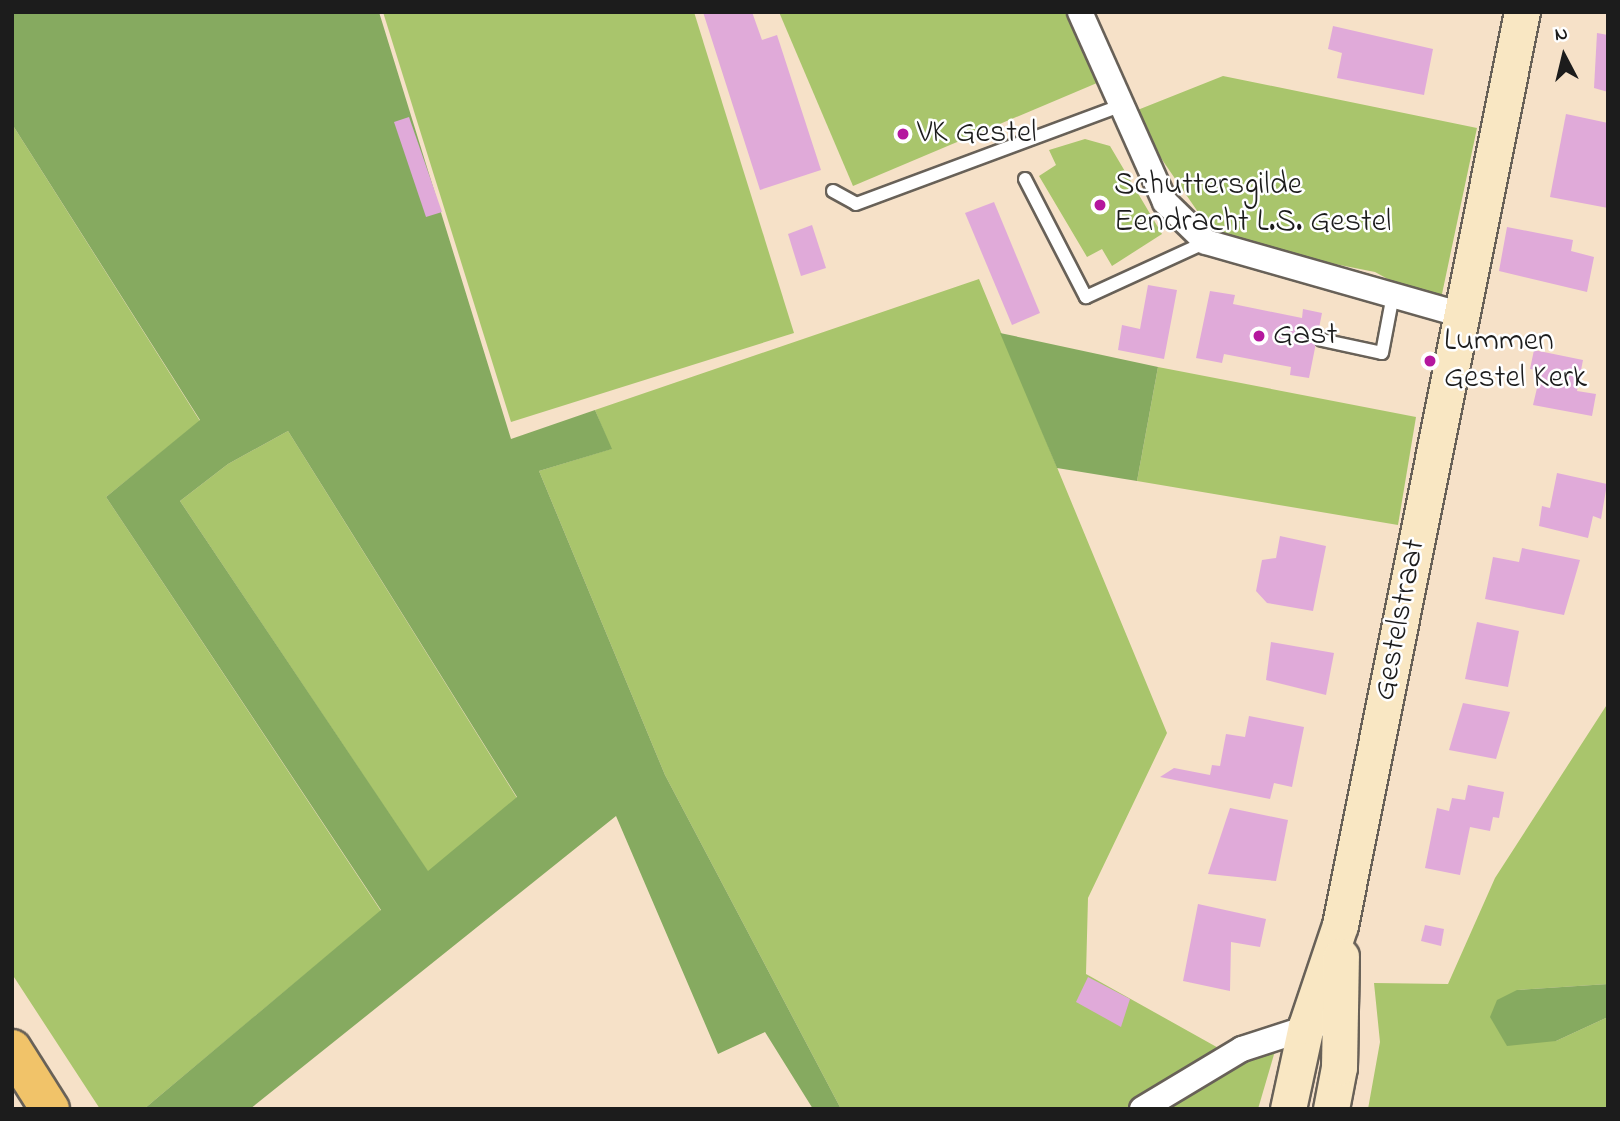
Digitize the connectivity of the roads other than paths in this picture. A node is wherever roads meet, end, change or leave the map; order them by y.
1 (1080, 12) edge
2 (1522, 12) edge
3 (1119, 106) junction
4 (1025, 179) dead end
5 (833, 191) dead end
6 (1206, 243) junction
7 (1393, 295) junction
8 (1462, 315) junction
9 (1322, 340) dead end
10 (1340, 925) junction
11 (1340, 1021) junction
12 (1306, 1026) junction
13 (12, 1049) edge
14 (50, 1109) edge
15 (1142, 1109) edge
16 (1289, 1109) edge
17 (1331, 1109) edge

1 - 3 street
2 - 8 main road, Gestelstraat
3 - 5 lane
3 - 6 street
4 - 6 lane
6 - 7 street
7 - 8 street
7 - 9 lane
8 - 10 main road, Gestelstraat
10 - 11 main road, Gestelstraat
10 - 12 main road, Gestelstraat
11 - 12 street
11 - 17 main road, Gestelstraat
12 - 15 street
12 - 16 main road, Gestelstraat
13 - 14 highway

